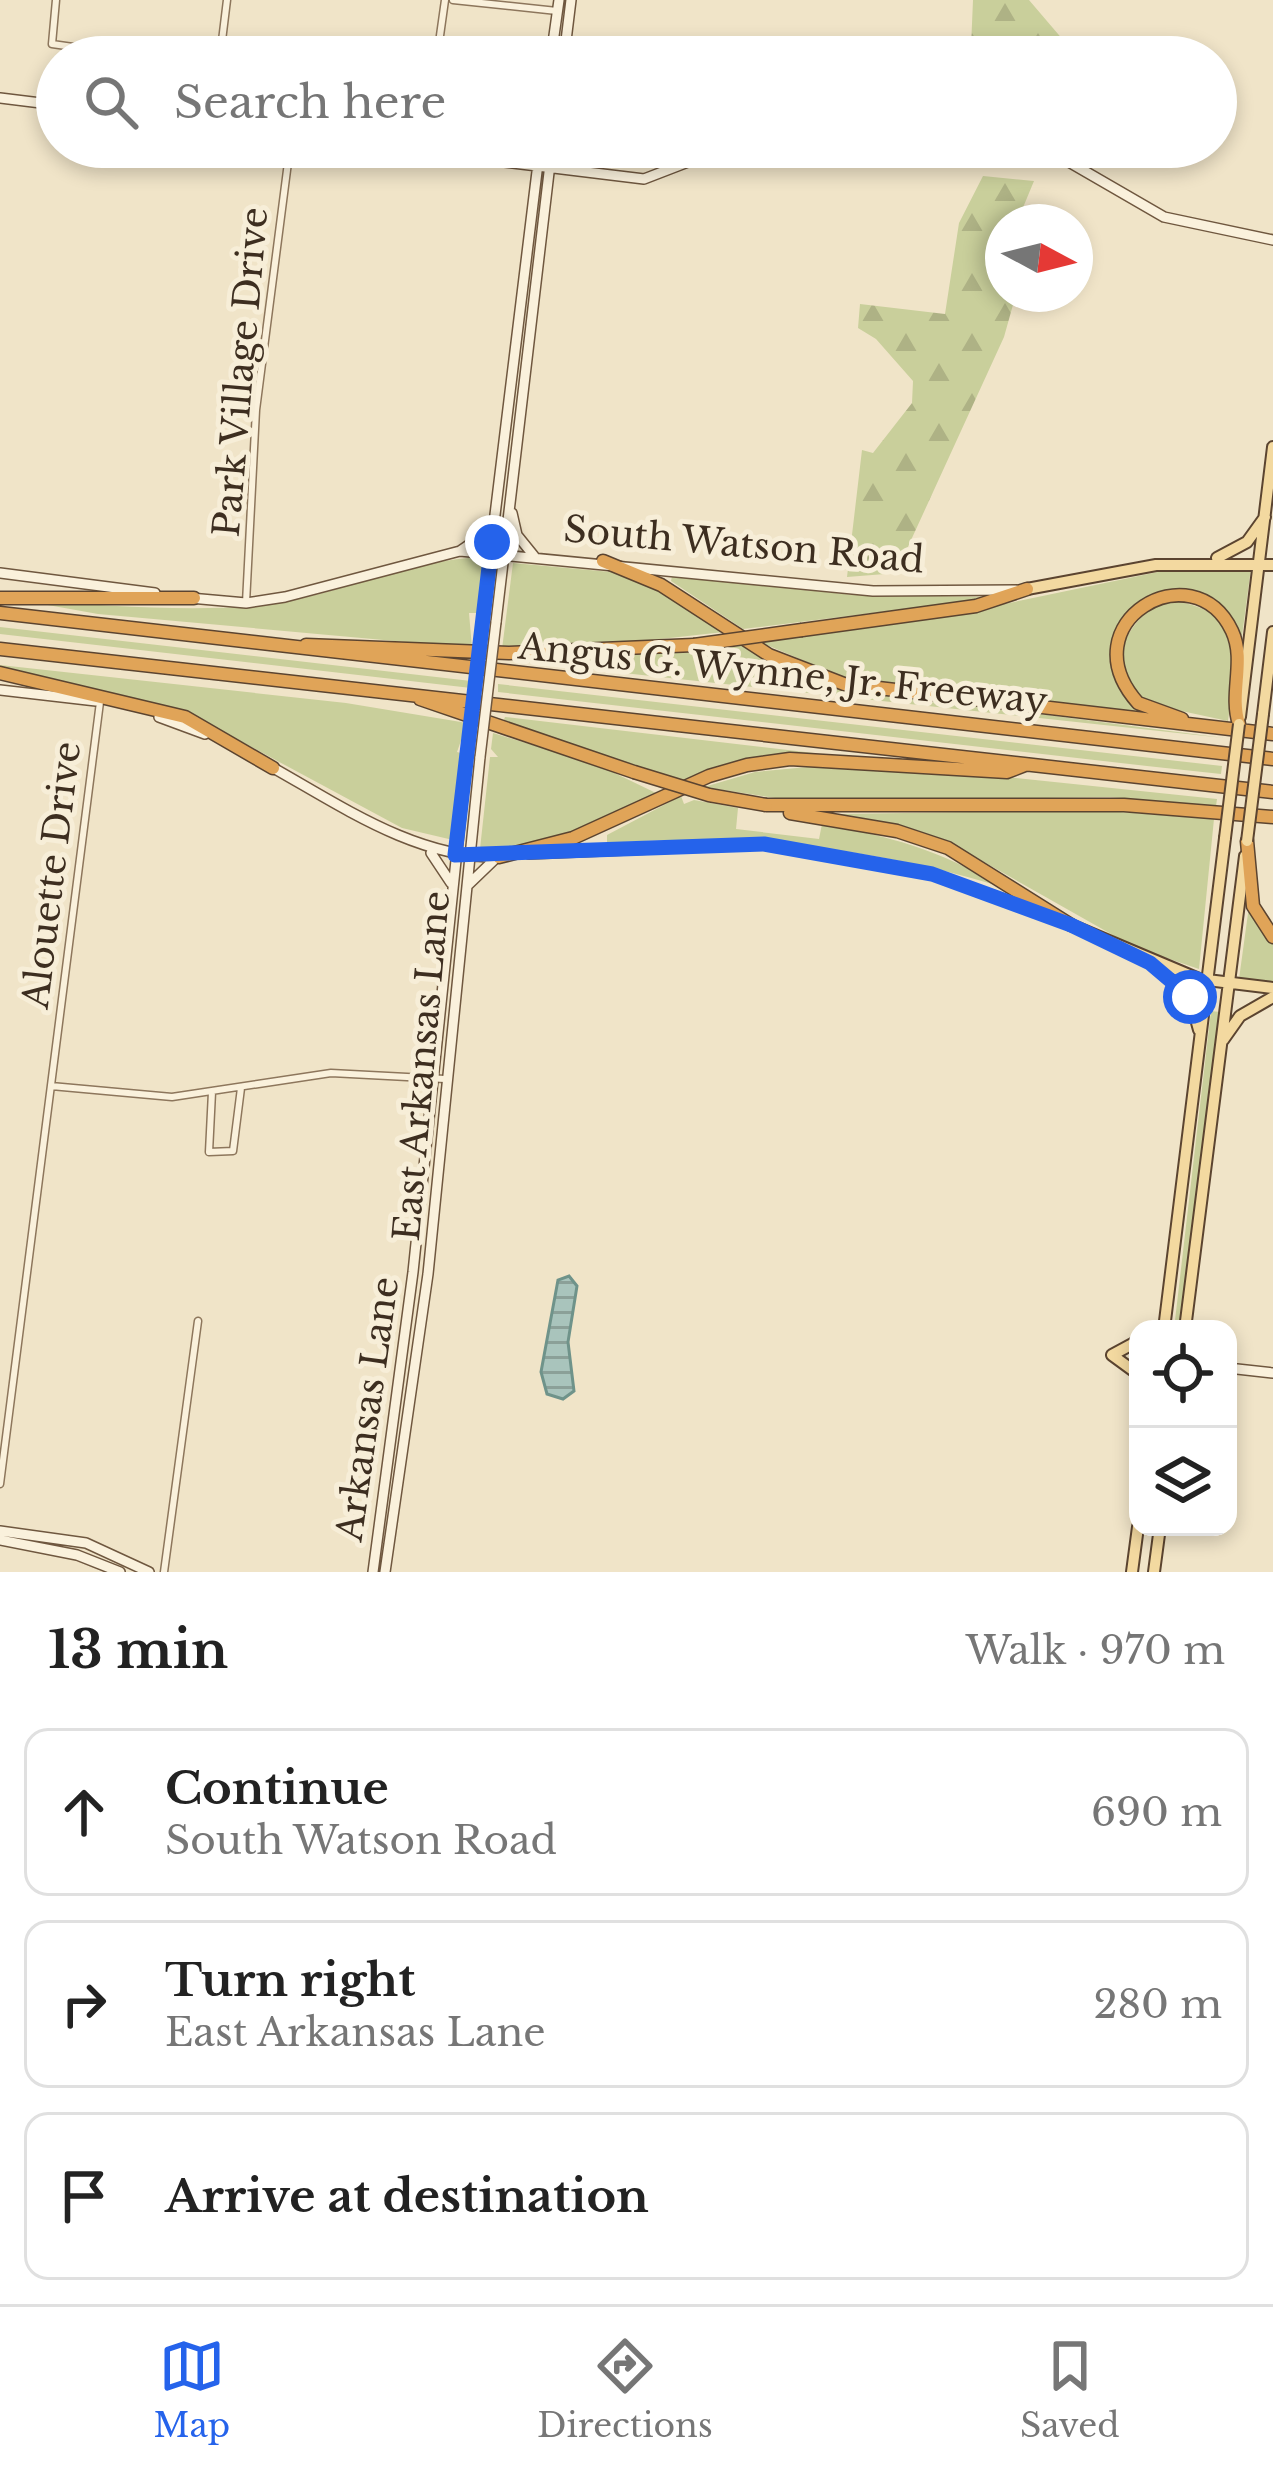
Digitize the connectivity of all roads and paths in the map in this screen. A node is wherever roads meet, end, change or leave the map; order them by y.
1 (56, 0) edge
2 (227, 0) edge
3 (449, 0) edge
4 (571, 0) edge
5 (558, 6) edge
6 (53, 36) edge
7 (223, 36) edge
8 (441, 36) edge
9 (554, 36) edge
10 (567, 36) edge
11 (0, 98) edge
12 (36, 102) edge
13 (287, 168) edge
14 (543, 168) junction
15 (677, 168) edge
16 (1079, 168) edge
17 (1273, 239) edge
18 (1273, 447) edge
19 (511, 501) junction
20 (496, 506) junction
21 (1267, 514) junction
22 (460, 551) junction
23 (490, 553) junction
24 (504, 554) junction
25 (534, 556) junction
26 (603, 561) junction
27 (1203, 562) junction
28 (1267, 565) edge
29 (0, 573) edge
30 (1028, 589) junction
31 (0, 598) edge
32 (194, 598) junction
33 (246, 603) junction
34 (0, 613) edge
35 (1273, 632) edge
36 (294, 648) junction
37 (0, 649) edge
38 (0, 673) edge
39 (0, 690) edge
40 (414, 695) junction
41 (100, 701) junction
42 (1240, 716) junction
43 (1200, 727) junction
44 (1273, 734) edge
45 (1273, 759) edge
46 (1026, 764) junction
47 (273, 768) junction
48 (1273, 792) edge
49 (766, 805) junction
50 (1273, 817) edge
51 (1247, 841) junction
52 (422, 846) junction
53 (455, 855) junction
54 (468, 857) junction
55 (499, 857) junction
56 (453, 895) junction
57 (464, 902) junction
58 (1071, 925) junction
59 (1273, 937) edge
60 (1150, 963) junction
61 (1209, 982) junction
62 (1228, 985) junction
63 (1273, 992) edge
64 (1201, 1040) junction
65 (1219, 1048) junction
66 (440, 1078) junction
67 (51, 1086) junction
68 (241, 1088) junction
69 (212, 1093) junction
70 (428, 1274) joint
71 (1169, 1288) junction
72 (1157, 1320) edge
73 (1165, 1320) edge
74 (1186, 1320) edge
75 (198, 1321) dead end
76 (1129, 1346) edge
77 (1129, 1367) edge
78 (1237, 1369) edge
79 (1273, 1373) edge
80 (0, 1484) edge
81 (0, 1531) edge
82 (1137, 1536) edge
83 (1159, 1536) edge
84 (0, 1540) edge
85 (120, 1572) edge
86 (149, 1572) edge
87 (164, 1572) edge
88 (373, 1572) edge
89 (385, 1572) edge
90 (1132, 1572) edge
91 (1154, 1572) edge

1 - 6 street
2 - 7 street
3 - 5 street
3 - 8 street
4 - 10 main road
5 - 9 main road
11 - 12 main road
13 - 33 street, Park Village Drive
14 - 15 main road
14 - 19 main road, East Arkansas Lane
14 - 20 main road, East Arkansas Lane
16 - 17 main road
18 - 21 main road
19 - 24 main road, East Arkansas Lane
19 - 25 main road
20 - 22 main road
20 - 23 main road, East Arkansas Lane
21 - 27 main road
21 - 28 main road
22 - 23 main road, South Watson Road
22 - 33 main road, South Watson Road
23 - 24 main road, South Watson Road
23 - 53 main road, East Arkansas Lane, bridge
24 - 25 main road, South Watson Road
24 - 54 main road, East Arkansas Lane, bridge
25 - 26 main road, South Watson Road
26 - 30 main road, South Watson Road
26 - 43 highway
27 - 28 main road, South Watson Road
27 - 30 main road, South Watson Road
28 - 42 main road
29 - 32 main road, South Watson Road
30 - 36 highway, bridge
31 - 32 highway
32 - 33 main road, South Watson Road
34 - 36 highway, Angus G. Wynne, Jr. Freeway
35 - 51 main road, bridge
36 - 45 highway, Angus G. Wynne, Jr. Freeway
37 - 40 highway, Angus G. Wynne, Jr. Freeway
38 - 47 highway
39 - 41 main road
40 - 46 highway, Angus G. Wynne, Jr. Freeway
40 - 49 highway, bridge
41 - 47 main road
41 - 67 street, Alouette Drive
42 - 43 highway
42 - 61 main road, bridge
43 - 44 highway
46 - 48 highway, Angus G. Wynne, Jr. Freeway
46 - 55 highway
47 - 52 main road
49 - 50 highway
49 - 58 highway
51 - 59 highway
51 - 62 main road
52 - 53 main road
52 - 56 main road
53 - 54 main road
53 - 56 main road, East Arkansas Lane
54 - 55 main road
54 - 57 main road, East Arkansas Lane
55 - 57 main road
55 - 58 main road
56 - 66 main road, Arkansas Lane
57 - 66 main road, East Arkansas Lane
58 - 60 main road
60 - 61 main road
60 - 64 main road
61 - 62 main road
61 - 64 main road
62 - 63 main road
62 - 65 main road
63 - 65 main road
64 - 71 main road
65 - 74 main road
66 - 68 street
66 - 70 main road, East Arkansas Lane
66 - 88 main road, Arkansas Lane
67 - 69 street
67 - 80 street, Alouette Drive
68 - 69 street
68 - 69 street
70 - 89 main road, Arkansas Lane
71 - 72 main road
71 - 73 main road
75 - 87 street
76 - 77 main road
78 - 79 main road
81 - 86 main road
82 - 90 main road
83 - 91 main road
84 - 85 main road

